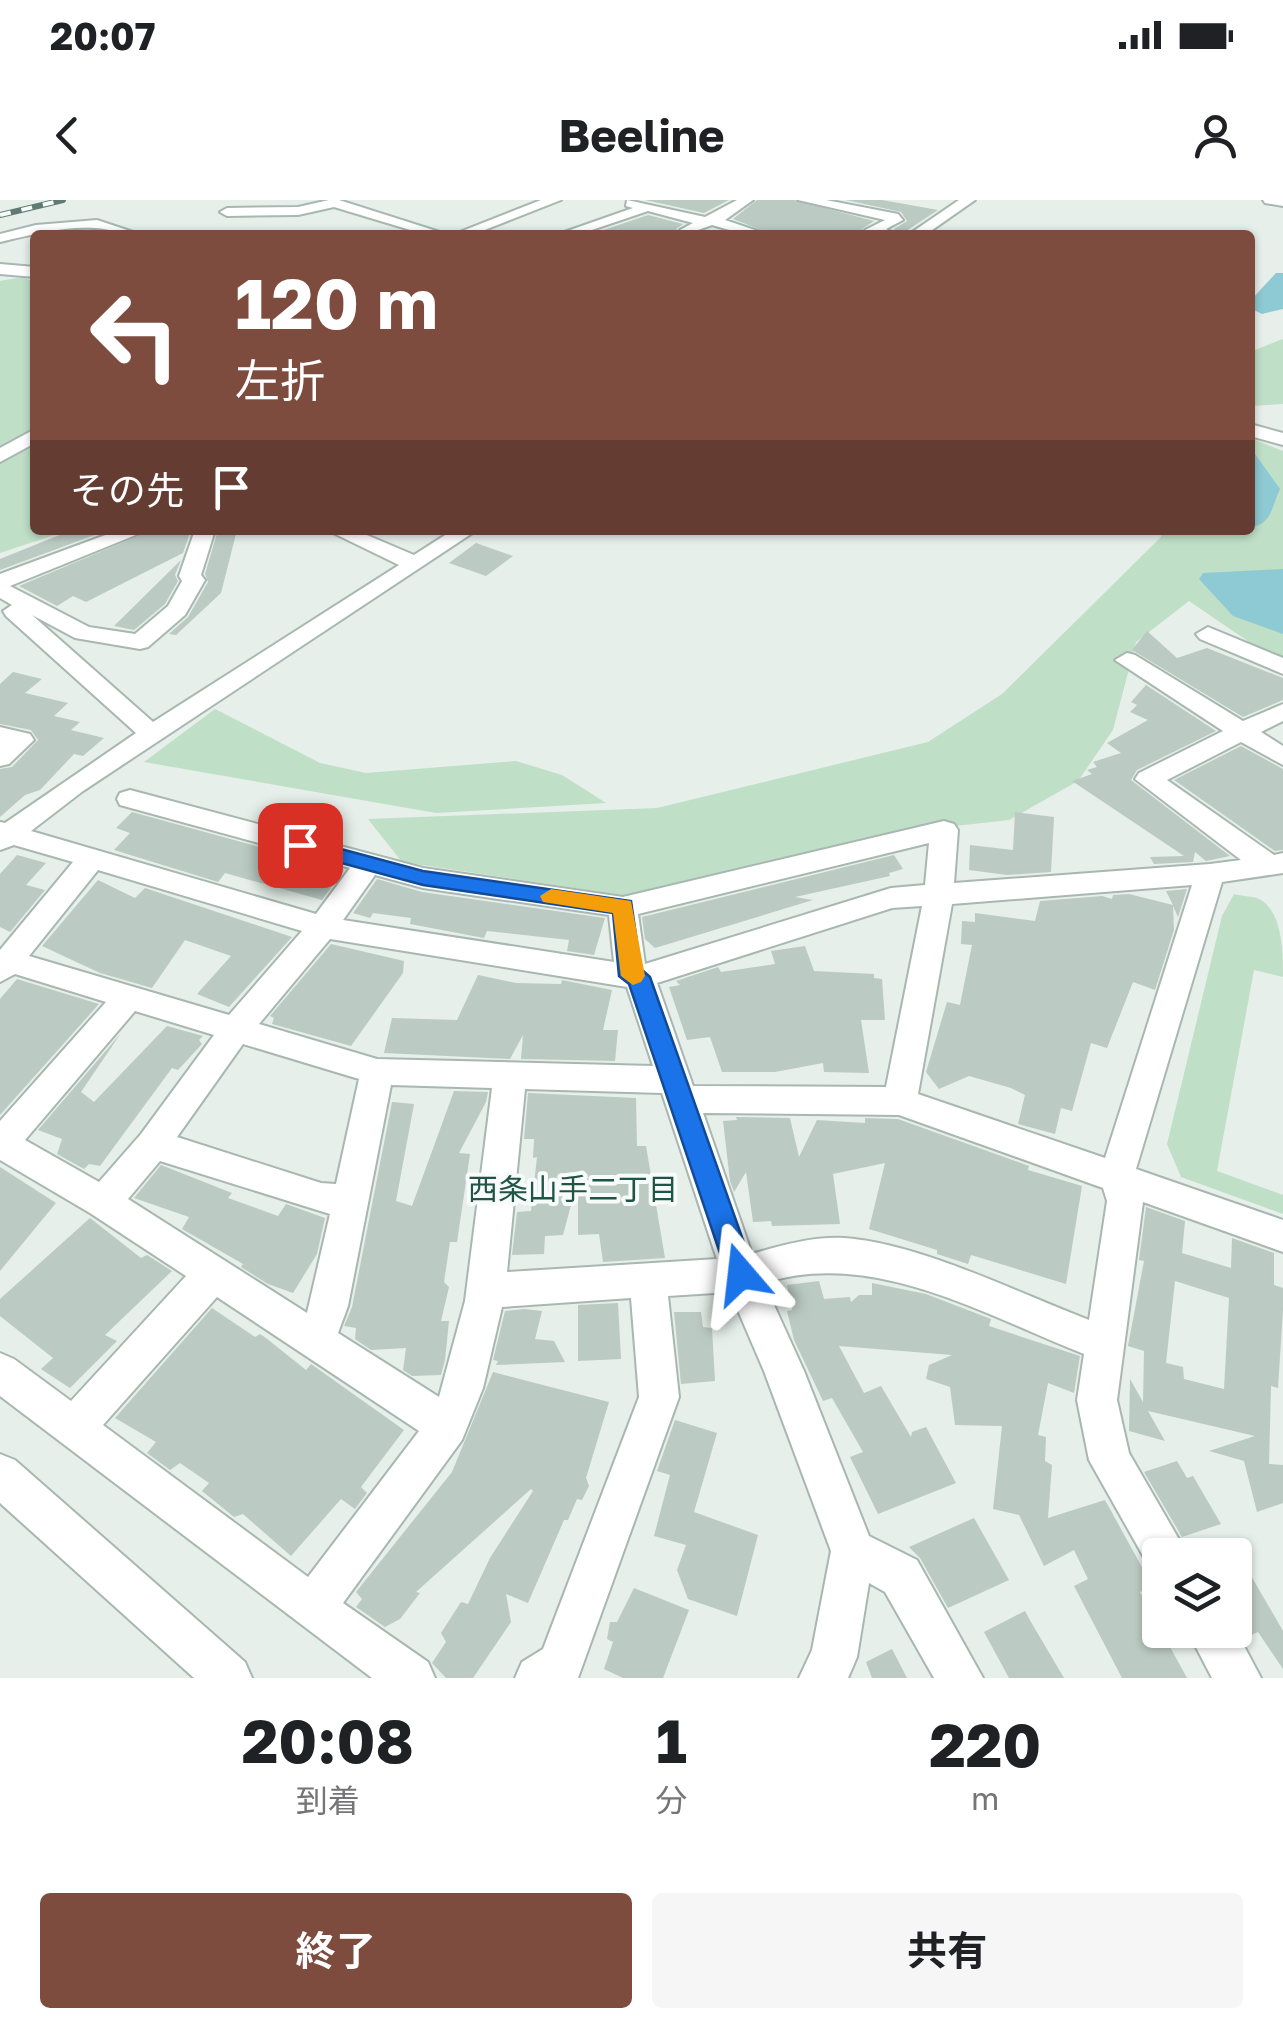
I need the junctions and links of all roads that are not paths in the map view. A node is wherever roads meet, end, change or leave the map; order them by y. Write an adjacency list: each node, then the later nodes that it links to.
1 (256, 200): 13 (street)
2 (554, 200): 14 (street)
3 (746, 200): 9 (street)
4 (806, 200): 18 (street)
5 (1270, 200): 7 (street)
6 (961, 201): 19 (street)
7 (1283, 202)
8 (635, 203): 9 (street); 15 (street)
9 (708, 221): 16 (street); 17 (street)
10 (30, 230): 20 (street)
11 (32, 230): 12 (street)
12 (118, 230)
13 (425, 230)
14 (473, 230)
15 (574, 230)
16 (689, 230)
17 (744, 230)
18 (872, 230)
19 (922, 230)
20 (0, 238)
21 (0, 268): 22 (street)
22 (30, 271)
23 (1255, 431): 25 (street)
24 (30, 438): 26 (street)
25 (1283, 439)
26 (0, 456)
27 (126, 535): 32 (street)
28 (203, 535): 32 (street)
29 (349, 535): 31 (street)
30 (460, 535): 31 (street)
31 (416, 564): 40 (street)
32 (0, 586)
33 (0, 600): 40 (street)
34 (1208, 634): 36 (street)
35 (1127, 660): 38 (street)
36 (1283, 666)
37 (1283, 711): 38 (street)
38 (1244, 732): 41 (street); 47 (street)
39 (0, 735): 42 (street)
40 (153, 735): 44 (street)
41 (1283, 756)
42 (0, 758)
43 (130, 799): 46 (street)
44 (2, 835): 45 (street)
45 (91, 860): 51 (street); 52 (street)
46 (368, 864): 50 (street); 51 (street)
47 (1275, 864): 48 (street)
48 (1210, 874): 49 (street); 62 (street)
49 (939, 893): 50 (street); 53 (street); 59 (street)
50 (623, 907): 53 (street)
51 (323, 927): 53 (street); 55 (street)
52 (4, 966): 54 (street)
53 (635, 976): 58 (street)
54 (129, 996): 55 (street); 60 (street)
55 (236, 1029): 56 (street); 61 (street)
56 (377, 1072): 57 (street); 63 (street)
57 (510, 1076): 58 (street); 69 (street)
58 (678, 1089): 59 (street); 66 (street)
59 (900, 1100): 62 (street)
60 (1, 1144): 64 (street)
61 (153, 1144): 63 (street); 64 (street)
62 (1117, 1175): 65 (street); 71 (street)
63 (351, 1200): 70 (street)
64 (103, 1202): 67 (street)
65 (1283, 1236)
66 (741, 1274): 68 (street); 71 (street); 77 (street)
67 (212, 1275): 70 (street); 74 (street)
68 (648, 1282): 69 (street); 82 (street)
69 (484, 1291): 73 (street)
70 (318, 1338): 73 (street)
71 (1103, 1343): 76 (street)
72 (0, 1372): 74 (street)
73 (448, 1426): 78 (street)
74 (73, 1428): 78 (street)
75 (0, 1475): 80 (street)
76 (1156, 1538)
77 (854, 1550): 83 (street); 84 (street)
78 (312, 1608): 81 (street)
79 (1220, 1648): 85 (street)
80 (229, 1678)
81 (412, 1678)
82 (538, 1678)
83 (822, 1678)
84 (960, 1678)
85 (1238, 1678)

